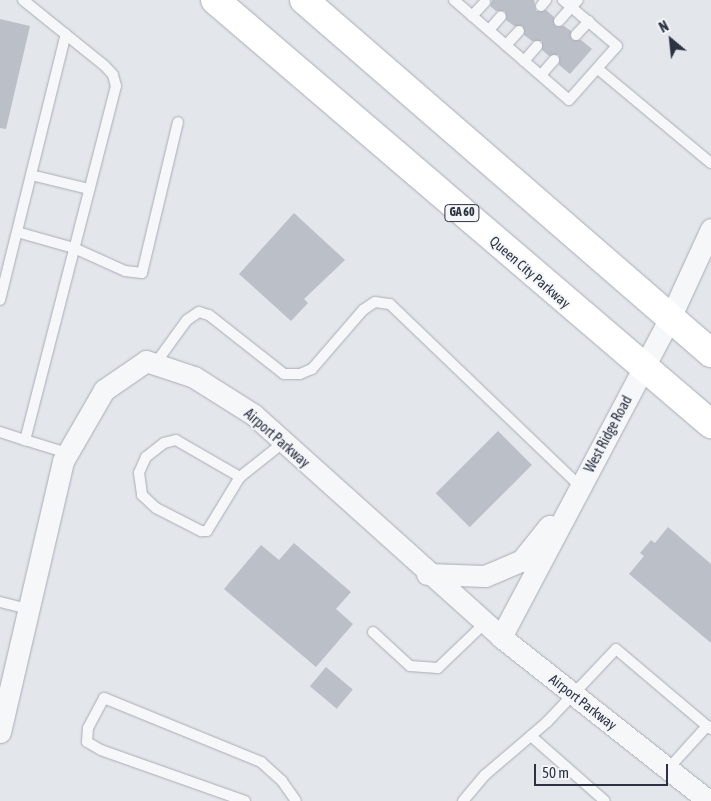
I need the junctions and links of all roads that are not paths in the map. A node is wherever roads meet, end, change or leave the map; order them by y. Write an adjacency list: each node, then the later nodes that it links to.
1 (23, 0): 14 (lane)
2 (214, 0): 33 (main road, Queen City Parkway / GA 60)
3 (304, 0): 30 (main road)
4 (455, 0): 8 (lane)
5 (563, 0): 7 (lane)
6 (485, 2): 8 (lane)
7 (575, 4): 10 (lane); 11 (lane)
8 (472, 16): 12 (lane)
9 (502, 16): 12 (lane)
10 (589, 21): 15 (lane); 20 (lane)
11 (559, 22)
12 (489, 30): 16 (lane)
13 (519, 31): 16 (lane)
14 (66, 34): 24 (lane); 25 (lane)
15 (576, 35)
16 (506, 45): 19 (lane)
17 (537, 46): 19 (lane)
18 (554, 60): 21 (lane)
19 (524, 61): 21 (lane)
20 (598, 69): 21 (lane); 23 (lane)
21 (541, 76)
22 (178, 122): 28 (lane)
23 (711, 163)
24 (31, 175): 25 (lane); 27 (lane)
25 (89, 189): 28 (lane)
26 (711, 229): 30 (street, West Ridge Road)
27 (17, 232): 28 (lane); 29 (lane)
28 (74, 248): 36 (lane)
29 (0, 300)
30 (670, 318): 31 (main road); 33 (street, West Ridge Road)
31 (711, 353)
32 (155, 364): 37 (street, Airport Parkway); 38 (street); 40 (lane)
33 (642, 368): 34 (main road, Queen City Parkway / GA 60); 40 (street, West Ridge Road)
34 (711, 424)
35 (0, 432): 36 (lane)
36 (25, 440): 38 (lane)
37 (284, 442): 39 (lane); 41 (street, Airport Parkway)
38 (67, 453): 43 (street)
39 (240, 476): 39 (lane)
40 (580, 486): 41 (street); 46 (street, West Ridge Road)
41 (428, 574): 44 (street, Airport Parkway)
42 (0, 602): 43 (lane)
43 (29, 609): 49 (street)
44 (485, 623): 45 (lane); 46 (street, Airport Parkway)
45 (373, 632)
46 (501, 637): 47 (street, Airport Parkway)
47 (573, 694): 48 (lane); 50 (lane); 51 (street, Airport Parkway)
48 (709, 727): 51 (lane)
49 (0, 732)
50 (531, 736): 54 (lane); 55 (lane)
51 (668, 769): 56 (street, Airport Parkway)
52 (245, 801): 53 (lane)
53 (296, 801)
54 (463, 801)
55 (606, 801)
56 (709, 801)

